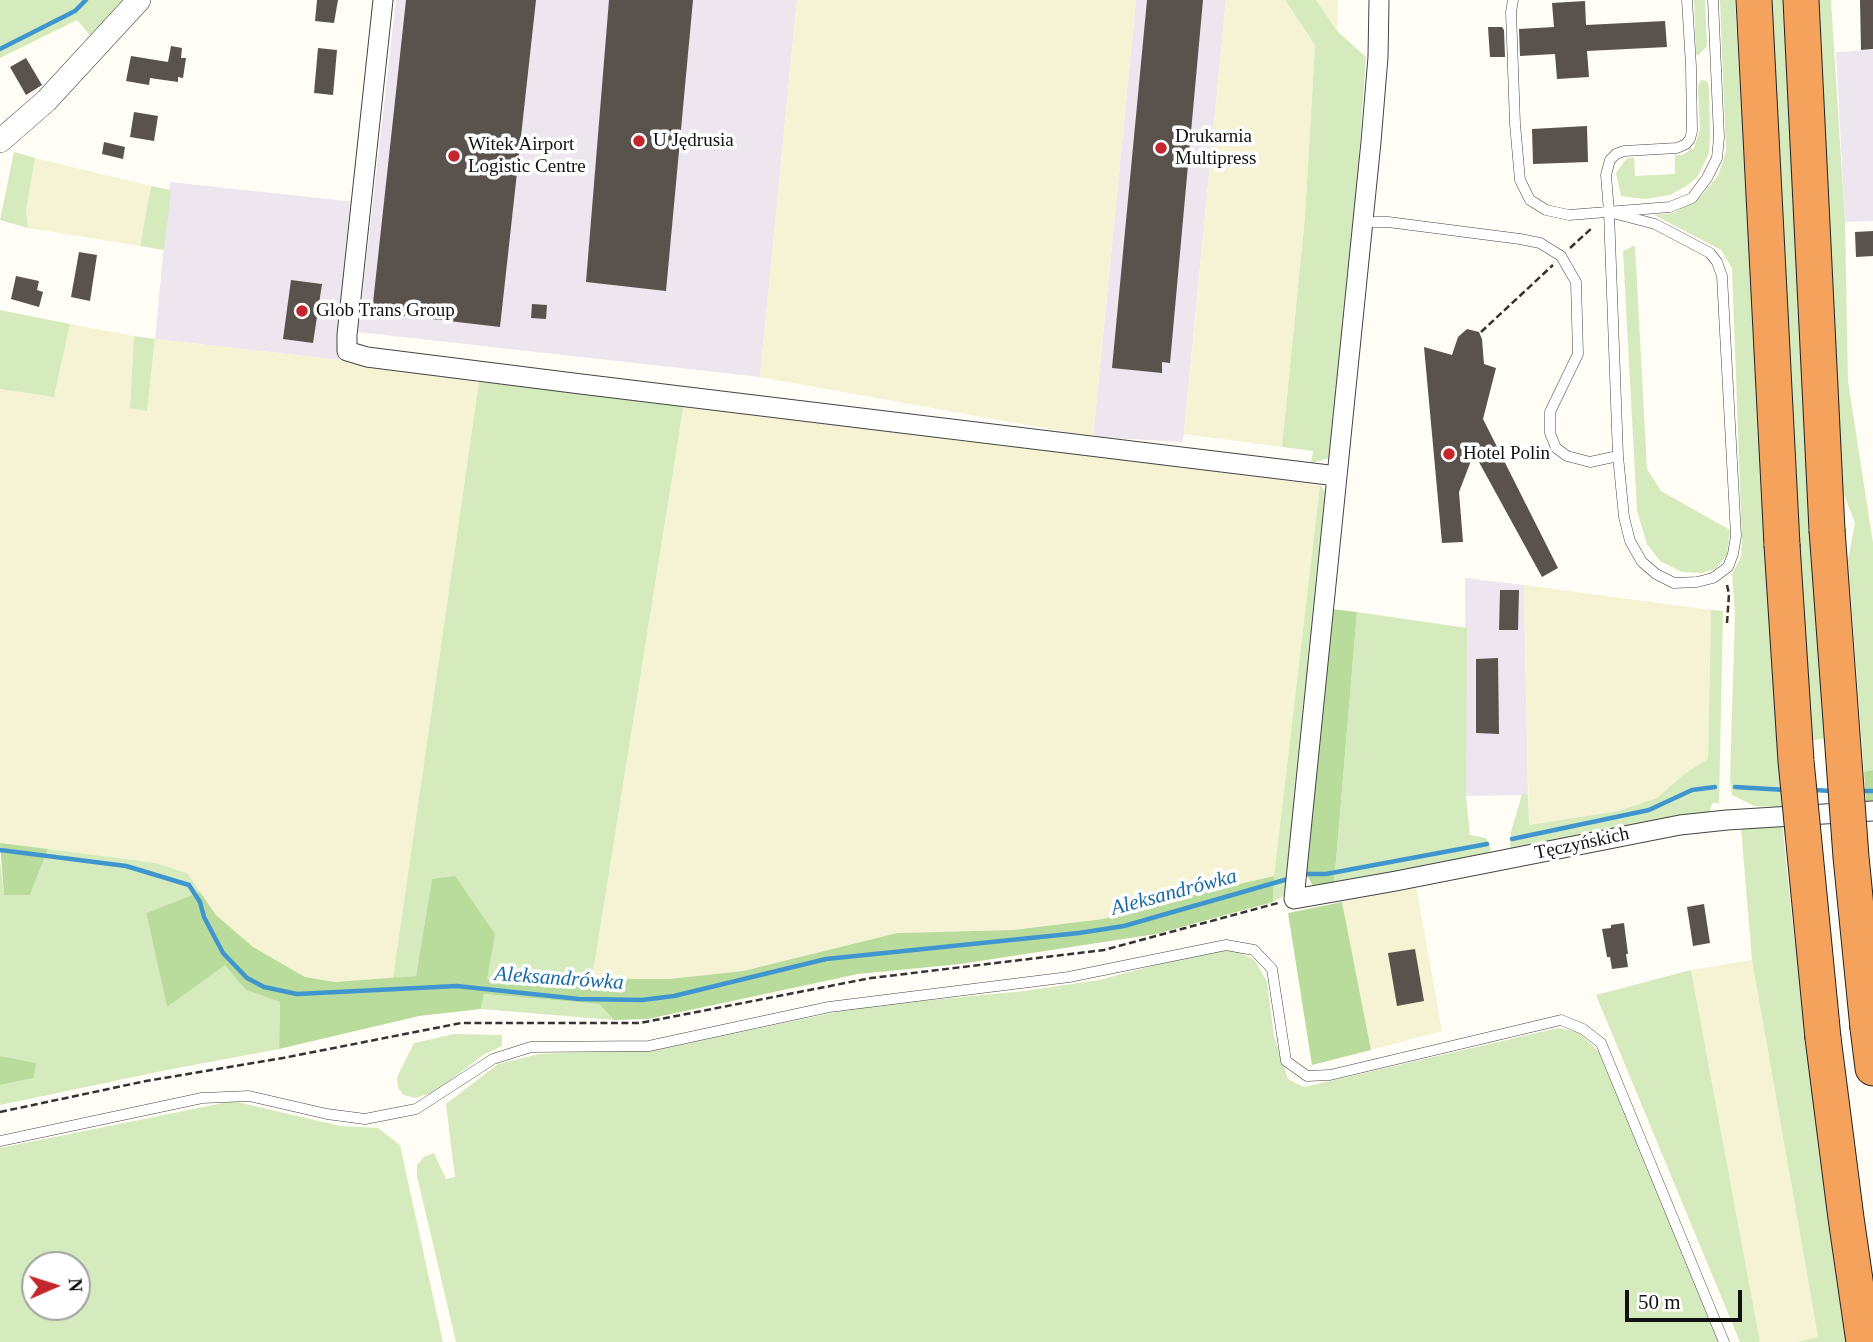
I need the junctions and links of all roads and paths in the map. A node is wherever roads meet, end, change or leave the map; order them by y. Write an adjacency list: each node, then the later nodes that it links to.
1 (139, 0): 9 (street)
2 (383, 0): 15 (street)
3 (1379, 0): 11 (street)
4 (1513, 0): 10 (lane)
5 (1687, 0): 10 (lane)
6 (1713, 0): 10 (lane)
7 (1755, 0): 24 (highway, bridge)
8 (1801, 0): 20 (highway, bridge)
9 (0, 141)
10 (1609, 212): 12 (path); 14 (lane); 16 (lane)
11 (1363, 222): 12 (lane); 15 (street)
12 (1562, 256): 13 (path); 14 (lane)
13 (1481, 332)
14 (1618, 456): 16 (lane)
15 (1337, 476): 19 (street)
16 (1721, 572): 17 (path)
17 (1727, 623)
18 (1873, 811): 19 (street, Tęczyńskich)
19 (1294, 899): 21 (path)
20 (1873, 1068)
21 (0, 1112)
22 (0, 1141): 23 (lane)
23 (1724, 1342)
24 (1864, 1342)

